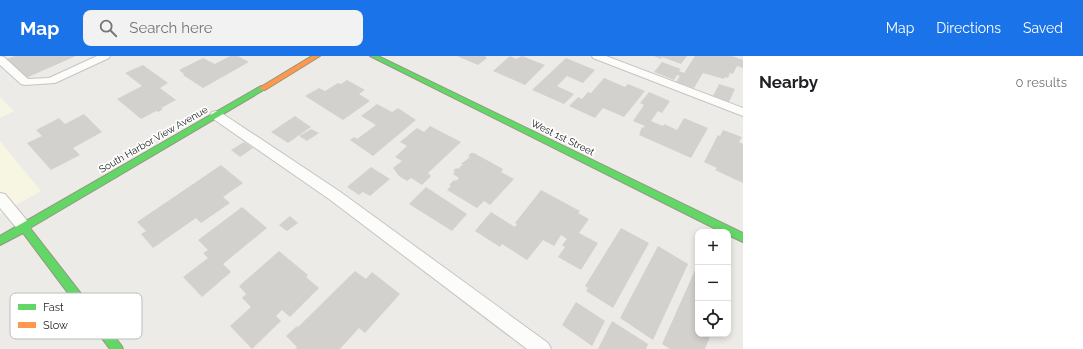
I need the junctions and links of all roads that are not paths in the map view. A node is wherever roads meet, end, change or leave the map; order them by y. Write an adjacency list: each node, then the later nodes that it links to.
1 (105, 56): 5 (lane)
2 (316, 56): 7 (street, South Harbor View Avenue)
3 (372, 56): 10 (street, West 1st Street)
4 (598, 56): 6 (lane)
5 (0, 59)
6 (743, 112)
7 (216, 115): 9 (street, South Harbor View Avenue); 15 (lane)
8 (0, 198): 9 (lane)
9 (24, 227): 11 (street, South Harbor View Avenue); 12 (street)
10 (743, 238)
11 (0, 241)
12 (74, 293)
13 (109, 339): 14 (street)
14 (117, 349)
15 (542, 349)

